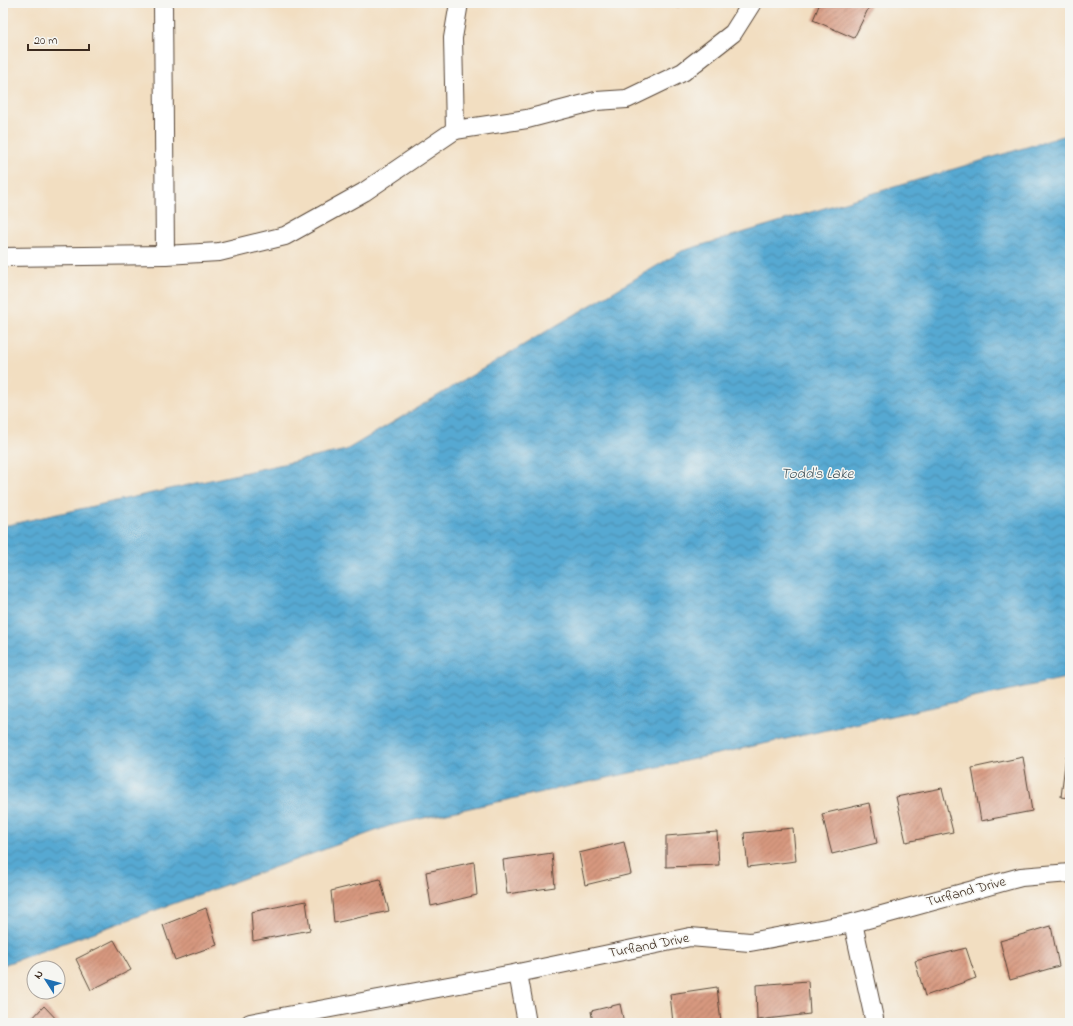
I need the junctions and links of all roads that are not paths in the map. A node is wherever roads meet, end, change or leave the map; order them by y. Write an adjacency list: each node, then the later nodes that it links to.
1 (163, 3): 5 (street)
2 (459, 3): 4 (street)
3 (752, 3): 4 (street)
4 (455, 130): 5 (street)
5 (165, 255): 6 (street)
6 (3, 258)
7 (1070, 873): 8 (street, Turfland Drive)
8 (852, 923): 9 (street, Turfland Drive); 12 (street)
9 (518, 973): 10 (street, Turfland Drive); 11 (street)
10 (250, 1023)
11 (527, 1023)
12 (875, 1023)

